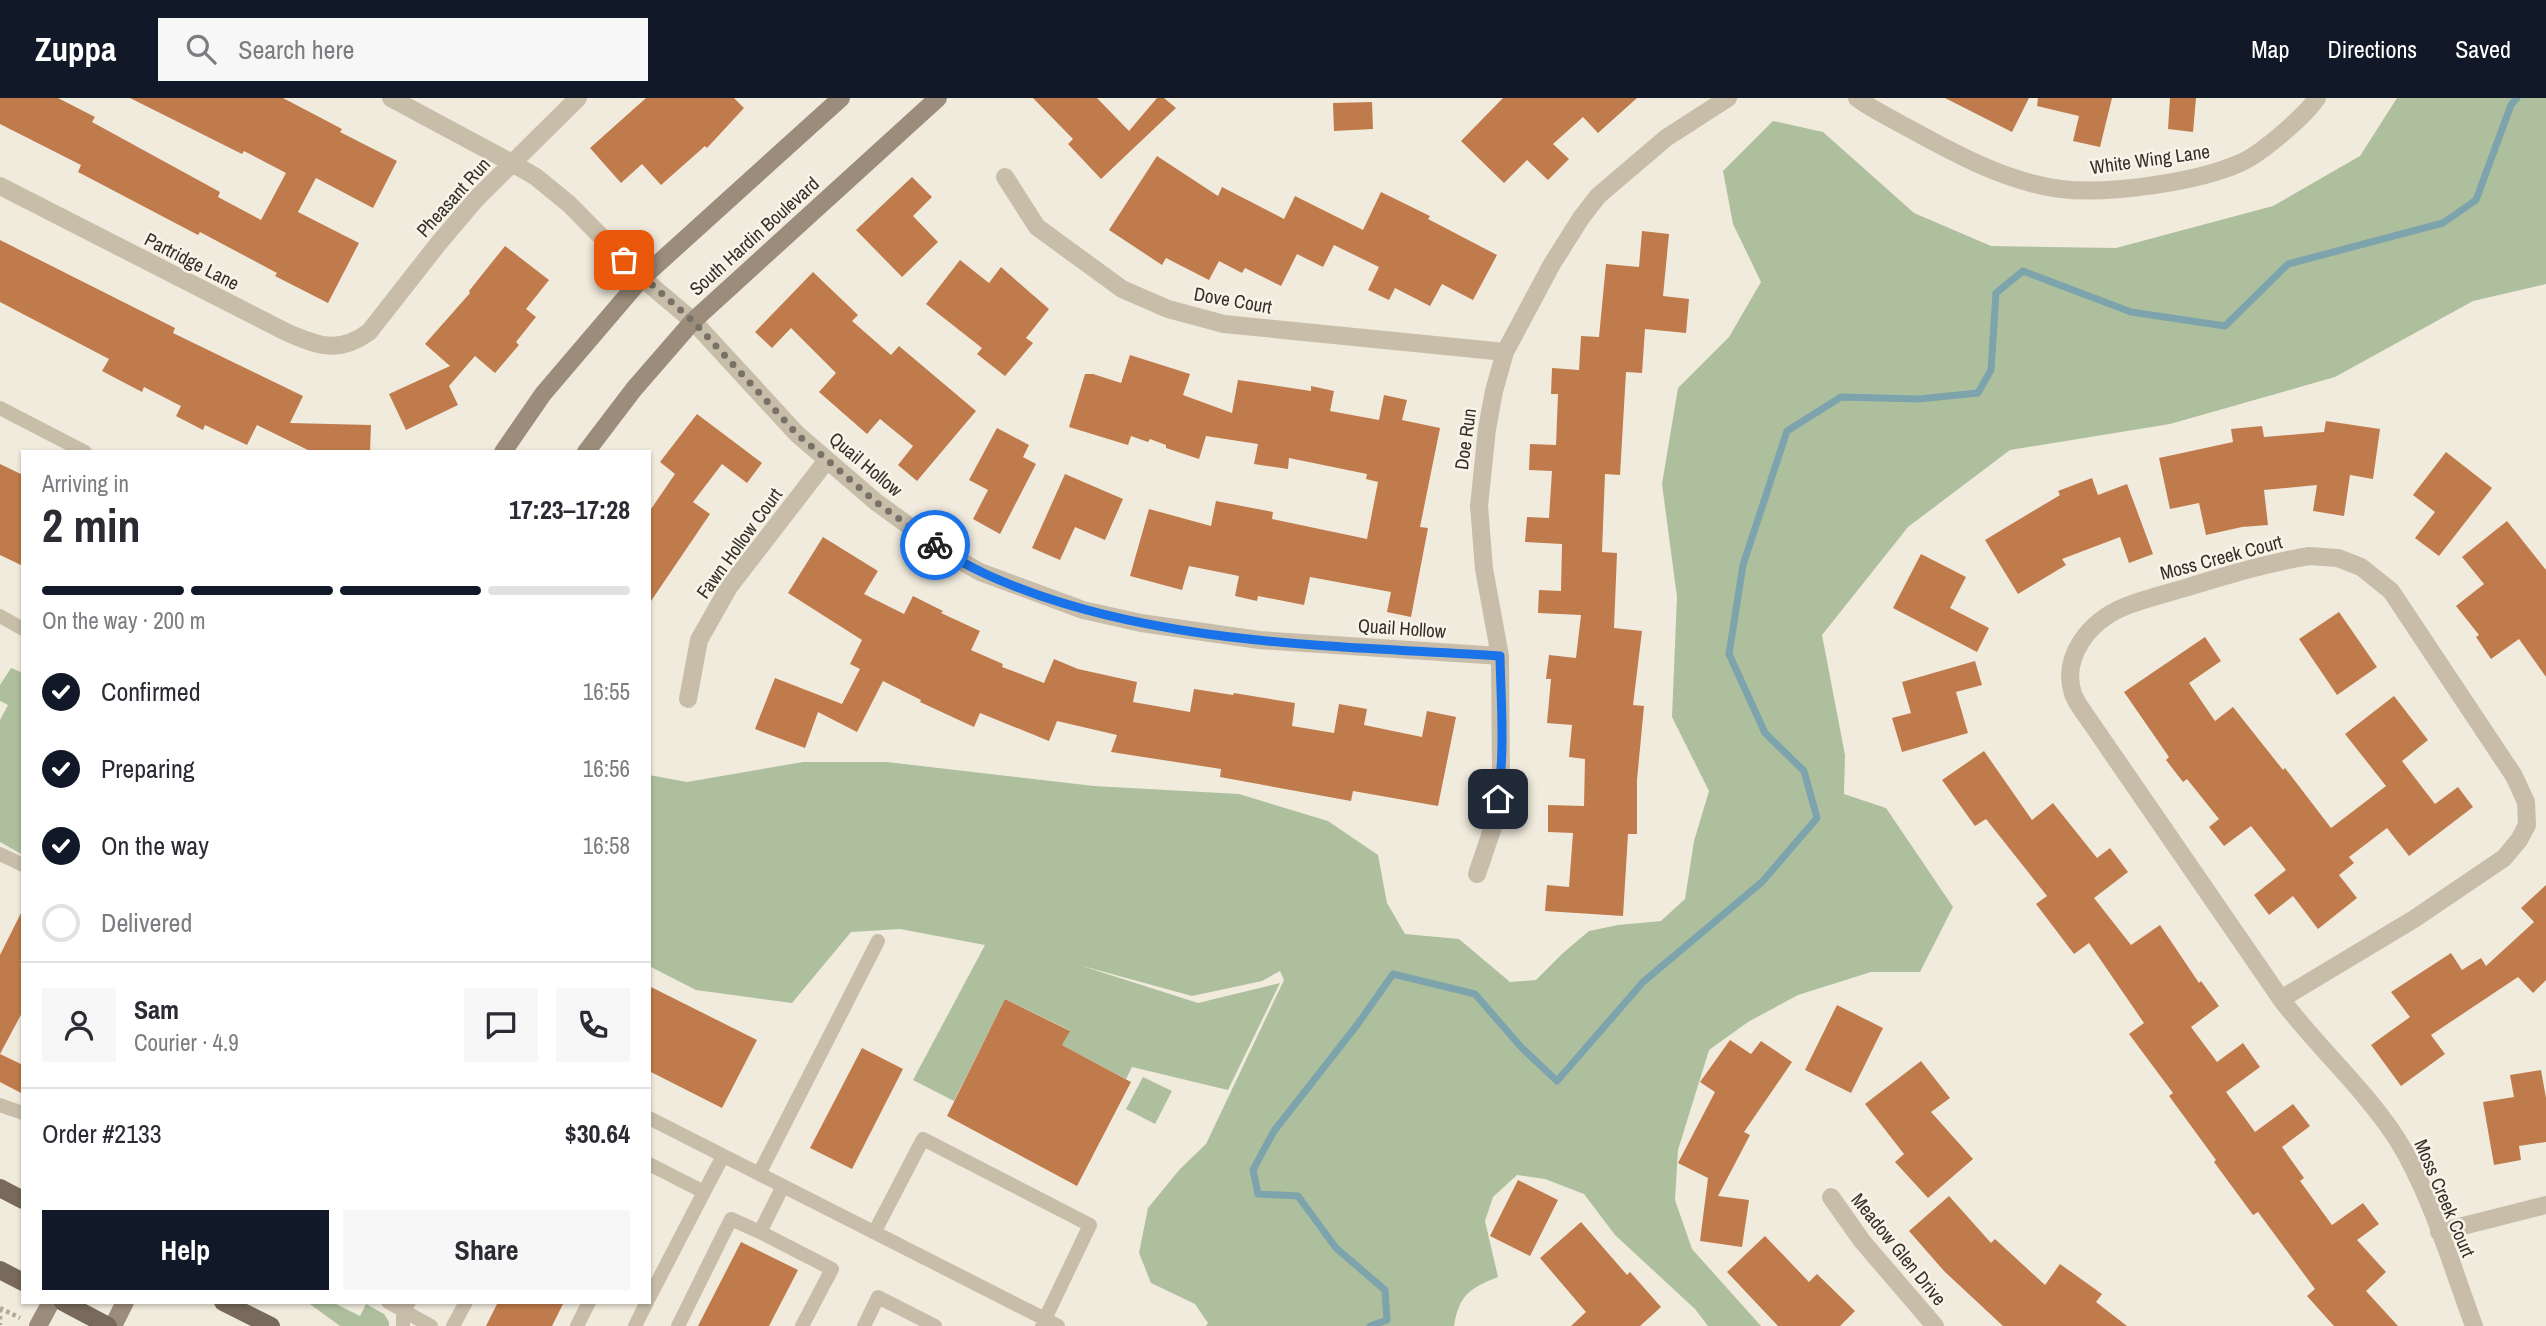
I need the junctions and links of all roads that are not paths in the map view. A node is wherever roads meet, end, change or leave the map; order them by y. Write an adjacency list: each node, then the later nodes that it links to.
1 (391, 98): 8 (street, Quail Hollow)
2 (578, 98): 8 (street, Pheasant Run)
3 (841, 98): 11 (main road)
4 (939, 98): 12 (main road, South Hardin Boulevard)
5 (1728, 98): 14 (street, Doe Run)
6 (1857, 98): 7 (street, White Wing Lane)
7 (2317, 98)
8 (512, 163): 11 (street, Quail Hollow); 13 (street, Pheasant Run)
9 (1005, 177): 14 (street, Dove Court)
10 (0, 186): 13 (street, Partridge Lane)
11 (642, 278): 12 (street, Quail Hollow); 17 (main road)
12 (693, 321): 18 (main road, South Hardin Boulevard); 19 (street, Quail Hollow)
13 (369, 332)
14 (1505, 352): 22 (street, Doe Run)
15 (0, 408): 16 (lane)
16 (81, 450)
17 (504, 450)
18 (588, 450)
19 (827, 460): 22 (street, Quail Hollow); 23 (street, Fawn Hollow Court)
20 (0, 617): 21 (lane)
21 (21, 628)
22 (1500, 656): 26 (street, Doe Run)
23 (688, 699)
24 (0, 854): 25 (lane)
25 (21, 864)
26 (1477, 874)
27 (878, 941): 34 (lane)
28 (2281, 999): 28 (street, Moss Creek Court); 43 (street, Moss Creek Court)
29 (0, 1105): 30 (lane)
30 (21, 1112)
31 (651, 1119): 32 (lane)
32 (723, 1156): 34 (lane); 37 (lane)
33 (651, 1165): 37 (lane)
34 (759, 1174): 35 (lane)
35 (783, 1186): 41 (lane); 42 (lane)
36 (0, 1188): 39 (main road)
37 (704, 1192): 46 (lane)
38 (1831, 1197): 67 (street, Meadow Glen Drive)
39 (21, 1199)
40 (2546, 1205): 43 (street)
41 (875, 1231): 55 (lane); 55 (lane)
42 (760, 1232): 63 (lane); 64 (lane)
43 (2439, 1232): 68 (street, Moss Creek Court)
44 (0, 1270): 45 (main road)
45 (21, 1281)
46 (651, 1294)
47 (50, 1304): 56 (main road)
48 (66, 1304): 57 (main road)
49 (124, 1304): 57 (main road)
50 (227, 1304): 58 (main road)
51 (465, 1304): 60 (lane)
52 (588, 1304): 61 (lane)
53 (646, 1304): 62 (lane)
54 (405, 1313): 59 (lane)
55 (1049, 1324)
56 (38, 1326)
57 (110, 1326)
58 (271, 1326)
59 (431, 1326)
60 (453, 1326)
61 (577, 1326)
62 (635, 1326)
63 (678, 1326)
64 (802, 1326)
65 (864, 1326): 66 (lane)
66 (935, 1326)
67 (1935, 1326)
68 (2474, 1326)

